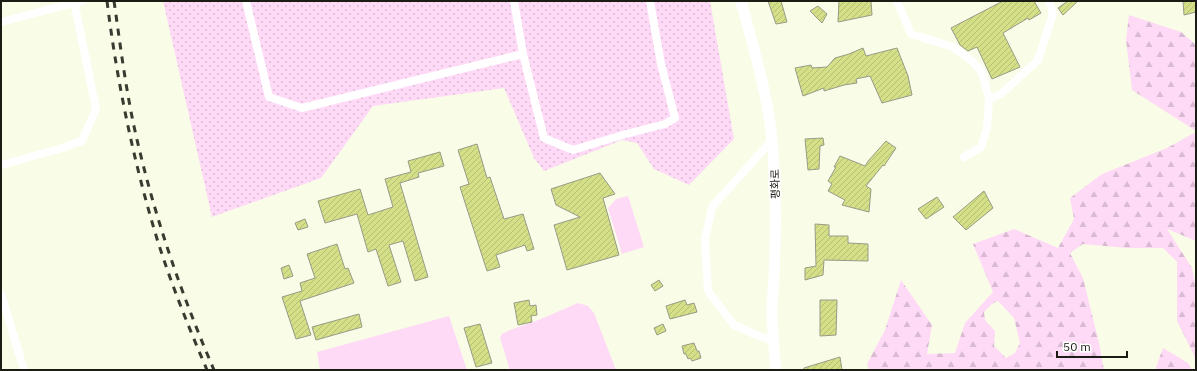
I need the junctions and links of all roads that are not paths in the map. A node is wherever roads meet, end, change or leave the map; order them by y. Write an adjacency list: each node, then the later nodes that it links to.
1 (246, 1): 9 (street)
2 (514, 1): 9 (street)
3 (650, 1): 9 (street)
4 (741, 1): 11 (main road, 평화로)
5 (897, 1): 10 (street)
6 (1049, 1): 10 (street)
7 (77, 2): 8 (street); 13 (street)
8 (1, 22)
9 (523, 54)
10 (989, 99): 12 (street)
11 (772, 140): 15 (main road, 평화로); 15 (street)
12 (964, 157)
13 (1, 166)
14 (1, 294): 16 (street)
15 (774, 341): 17 (main road, 평화로)
16 (24, 370)
17 (776, 370)

